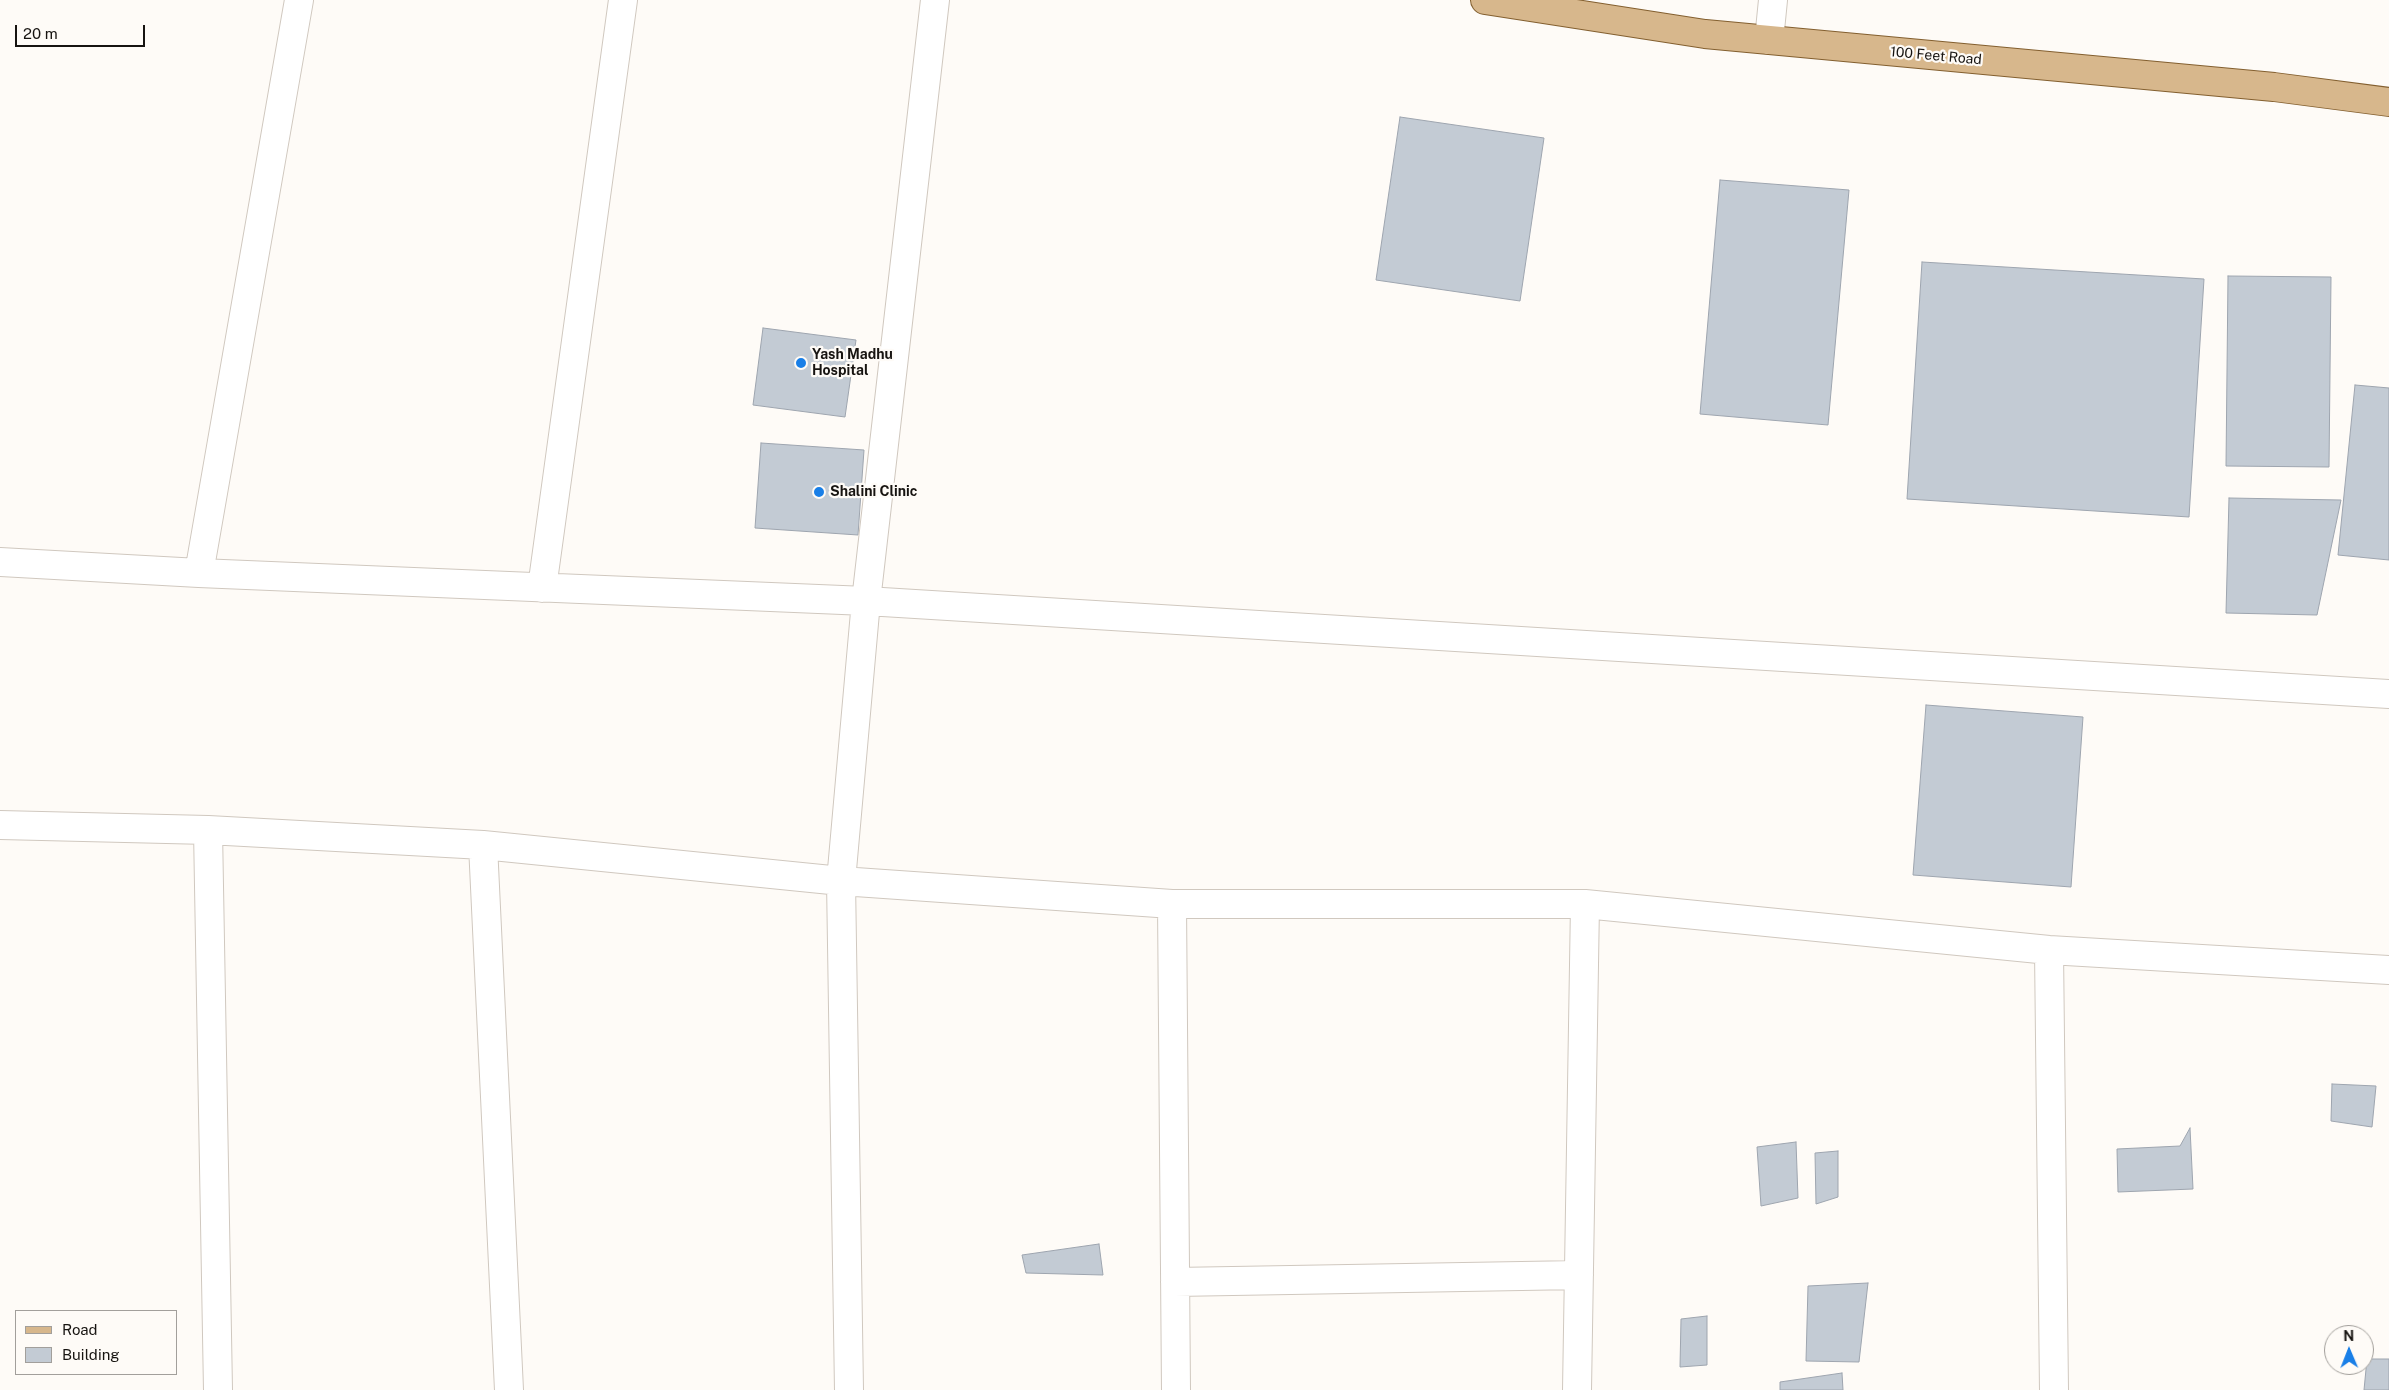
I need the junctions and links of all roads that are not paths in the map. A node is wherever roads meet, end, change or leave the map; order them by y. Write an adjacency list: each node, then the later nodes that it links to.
1 (300, 0): 9 (street)
2 (623, 0): 10 (street)
3 (935, 0): 11 (street)
4 (1485, 0): 6 (main road, 100 Feet Road)
5 (1773, 0): 6 (street)
6 (1769, 40): 7 (main road, 100 Feet Road)
7 (2389, 102)
8 (0, 562): 9 (street)
9 (200, 573): 10 (street)
10 (542, 588): 11 (street)
11 (866, 601): 12 (street); 16 (street)
12 (2389, 694)
13 (0, 825): 14 (street)
14 (208, 830): 15 (street); 23 (street)
15 (483, 846): 16 (street); 24 (street)
16 (841, 881): 17 (street); 25 (street)
17 (1172, 904): 18 (street); 22 (street)
18 (1585, 904): 19 (street); 21 (street)
19 (2049, 950): 20 (street); 28 (street)
20 (2389, 970)
21 (1579, 1275): 22 (street); 27 (street)
22 (1176, 1282): 26 (street)
23 (218, 1390)
24 (509, 1390)
25 (849, 1390)
26 (1176, 1390)
27 (1577, 1390)
28 (2054, 1390)

